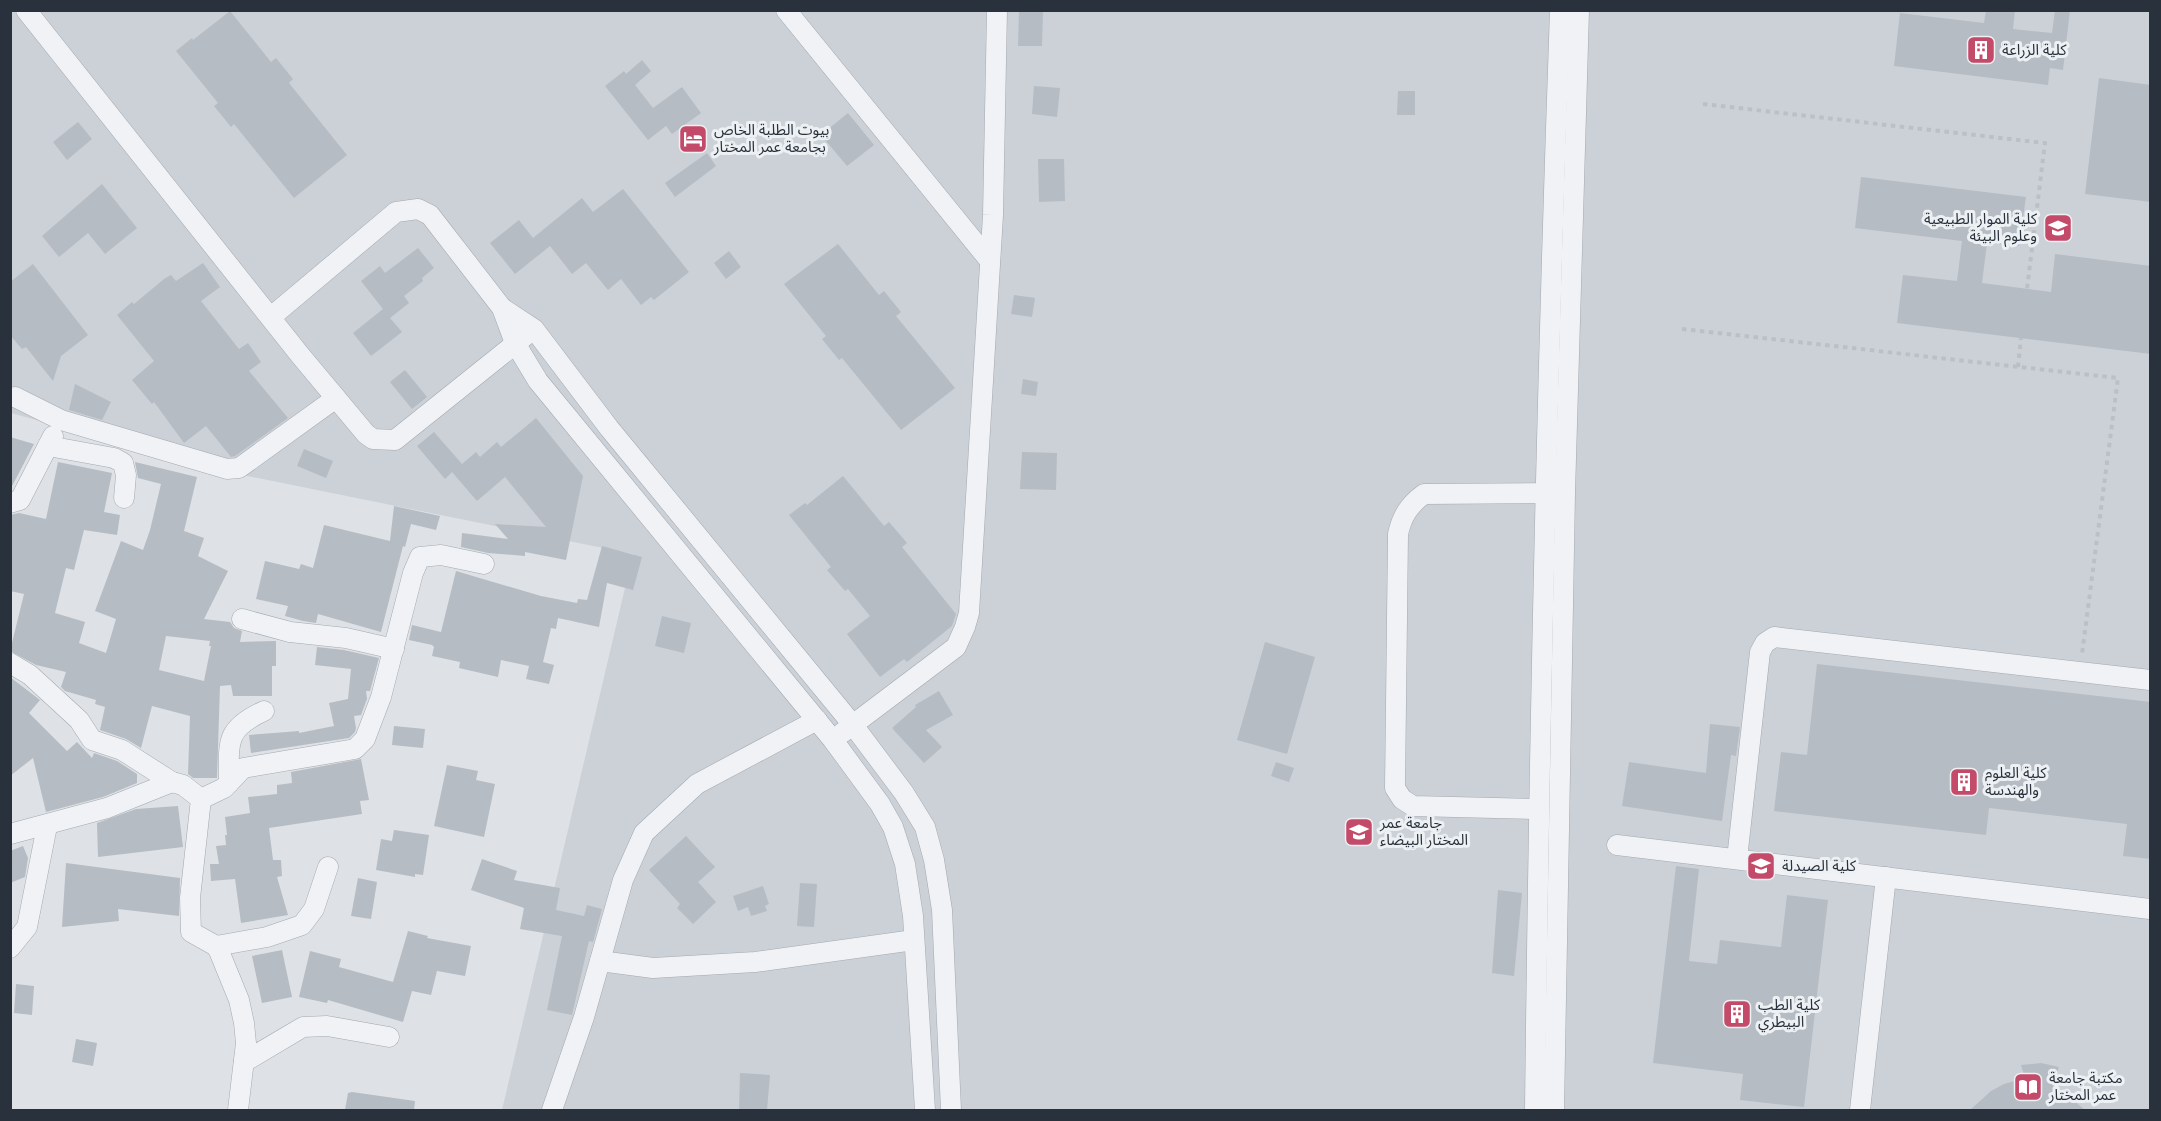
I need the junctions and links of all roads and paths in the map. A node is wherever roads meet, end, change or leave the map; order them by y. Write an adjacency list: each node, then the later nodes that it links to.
1 (26, 10): 10 (street)
2 (786, 10): 7 (street)
3 (997, 10): 7 (street)
4 (1560, 10): 20 (street)
5 (1579, 10): 20 (street)
6 (1703, 104): 8 (path)
7 (990, 261): 31 (street)
8 (2027, 289)
9 (502, 308): 10 (street); 12 (street); 14 (street)
10 (270, 317): 17 (street)
11 (1682, 328): 15 (path)
12 (534, 329): 14 (street); 31 (street)
13 (2021, 338): 15 (path)
14 (515, 343): 17 (street); 30 (street)
15 (2018, 367): 27 (path)
16 (15, 397): 18 (street)
17 (336, 398): 18 (street)
18 (61, 420): 19 (street)
19 (48, 446): 21 (street); 22 (street)
20 (1556, 493): 36 (street); 36 (street); 55 (street)
21 (124, 498)
22 (10, 503)
23 (484, 564): 25 (street)
24 (242, 619): 25 (street)
25 (394, 649): 34 (street)
26 (10, 663): 33 (street)
27 (2080, 672): 28 (street); 40 (street)
28 (2151, 680)
29 (264, 711): 34 (street)
30 (817, 720): 32 (street); 47 (street)
31 (853, 725): 32 (street); 53 (street)
32 (833, 740): 44 (street)
33 (172, 782): 35 (street); 37 (street)
34 (229, 783): 35 (street)
35 (201, 799): 45 (street)
36 (1539, 809): 54 (street)
37 (47, 826): 38 (street); 46 (street)
38 (10, 834)
39 (1617, 845): 40 (street)
40 (1737, 859): 42 (street)
41 (328, 867): 45 (street)
42 (1886, 877): 43 (street); 56 (street)
43 (2151, 909)
44 (914, 940): 47 (street); 52 (street)
45 (216, 946): 49 (street)
46 (10, 948)
47 (600, 961): 51 (street)
48 (389, 1037): 49 (street)
49 (244, 1062): 50 (street)
50 (238, 1110)
51 (552, 1110)
52 (925, 1110)
53 (951, 1110)
54 (1535, 1110)
55 (1554, 1110)
56 (1860, 1110)

